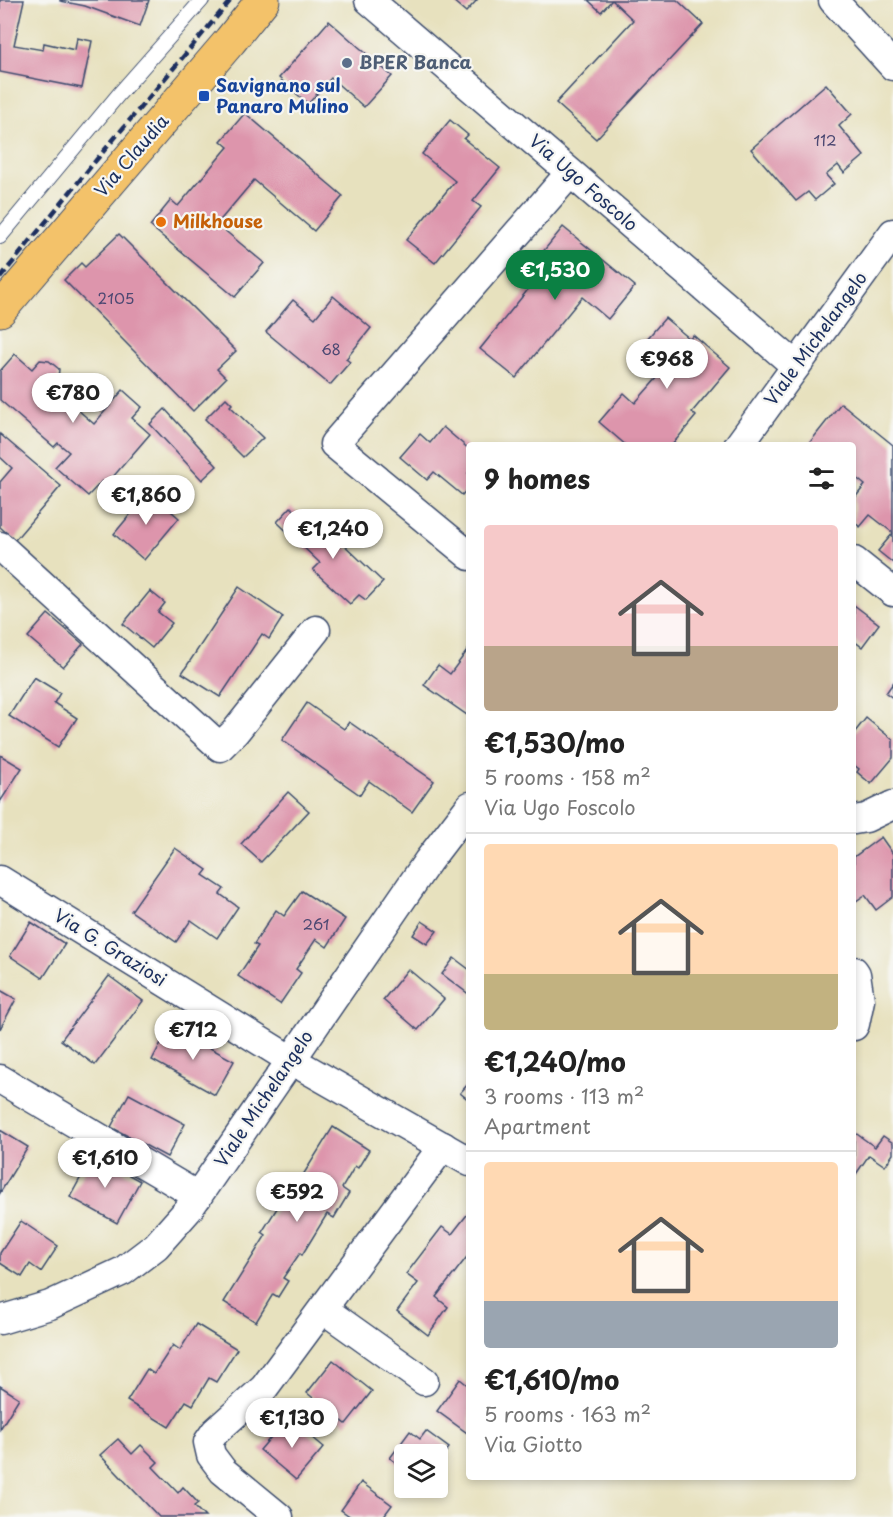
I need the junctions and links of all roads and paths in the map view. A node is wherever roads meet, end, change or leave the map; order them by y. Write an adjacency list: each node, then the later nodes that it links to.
1 (202, 0): 8 (lane)
2 (263, 0): 9 (main road, Via Claudia)
3 (369, 0): 6 (street, Via Ugo Foscolo)
4 (833, 0): 5 (street)
5 (893, 66)
6 (570, 172): 10 (street, Via Ugo Foscolo); 13 (street)
7 (893, 233): 10 (street, Viale Michelangelo)
8 (0, 237)
9 (0, 310)
10 (796, 366): 11 (street, Viale Michelangelo)
11 (741, 442)
12 (0, 546): 16 (street)
13 (466, 553)
14 (856, 563): 15 (street)
15 (893, 592)
16 (316, 630)
17 (893, 805): 19 (street)
18 (466, 811): 23 (street, Viale Michelangelo)
19 (856, 820)
20 (0, 880): 23 (street, Via G. Graziosi)
21 (856, 974): 22 (street)
22 (856, 1019)
23 (291, 1060): 25 (street, Via G. Graziosi); 27 (street, Viale Michelangelo)
24 (0, 1078): 27 (street)
25 (442, 1146): 26 (street, Via G. Graziosi); 28 (street)
26 (466, 1160)
27 (198, 1196): 29 (street, Viale Michelangelo)
28 (323, 1309): 30 (street); 31 (street)
29 (0, 1320)
30 (424, 1381)
31 (279, 1517)

